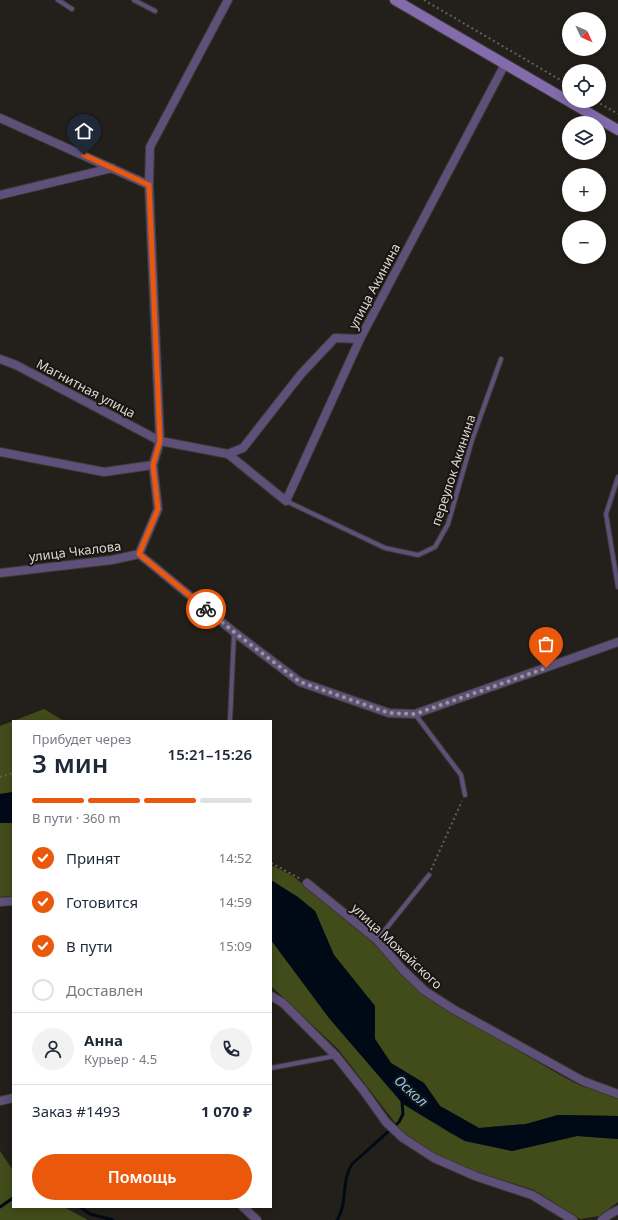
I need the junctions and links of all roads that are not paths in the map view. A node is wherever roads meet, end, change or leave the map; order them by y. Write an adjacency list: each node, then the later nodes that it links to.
1 (58, 0): 5 (lane)
2 (134, 0): 6 (lane)
3 (228, 0): 11 (street)
4 (395, 0): 7 (main road)
5 (72, 9)
6 (155, 10)
7 (505, 64): 9 (main road); 13 (street, улица Акинина)
8 (0, 118): 10 (street)
9 (618, 130)
10 (112, 168): 11 (street); 12 (street)
11 (149, 185): 16 (street)
12 (0, 195)
13 (360, 339): 18 (street, улица Акинина); 21 (street)
14 (0, 359): 16 (street, Магнитная улица)
15 (501, 359): 21 (lane, переулок Акинина)
16 (160, 441): 18 (street); 19 (street)
17 (0, 452): 19 (street)
18 (228, 454): 21 (street)
19 (153, 465): 22 (street)
20 (618, 476): 24 (lane)
21 (286, 501)
22 (139, 554): 23 (street, улица Чкалова); 25 (street, улица Чкалова)
23 (0, 572)
24 (618, 587)
25 (234, 632): 27 (street, улица Чкалова); 28 (lane)
26 (618, 642): 27 (street, улица Чкалова)
27 (415, 714): 29 (lane)
28 (230, 720)
29 (465, 794)
30 (429, 875): 34 (lane)
31 (307, 883): 34 (street, улица Можайского)
32 (12, 901): 33 (street)
33 (0, 902)
34 (377, 940): 38 (street, улица Можайского)
35 (272, 997): 36 (street)
36 (336, 1056): 37 (lane); 44 (street)
37 (272, 1068)
38 (618, 1094)
39 (12, 1098): 40 (street)
40 (0, 1101)
41 (244, 1208): 43 (street)
42 (618, 1210): 45 (street)
43 (257, 1220)
44 (573, 1220)
45 (602, 1220)

